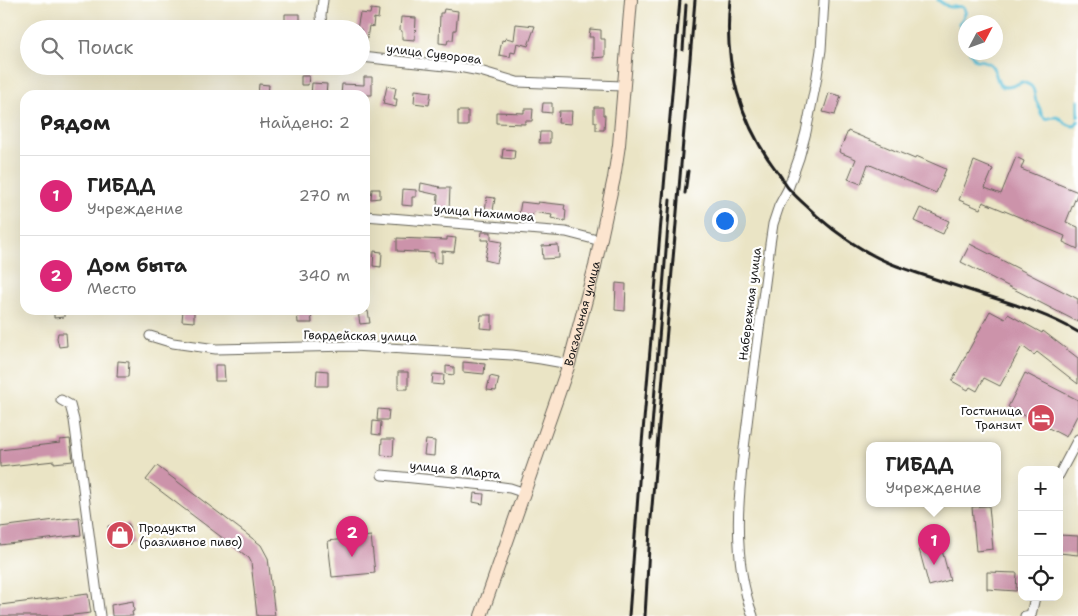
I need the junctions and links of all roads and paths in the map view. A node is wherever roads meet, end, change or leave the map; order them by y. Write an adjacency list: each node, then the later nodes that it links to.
1 (323, 0): 4 (street)
2 (631, 0): 6 (main road, Вокзальная улица)
3 (824, 0): 19 (street, Набережная улица)
4 (321, 20)
5 (370, 58): 6 (street, улица Суворова)
6 (623, 86): 8 (main road, Вокзальная улица)
7 (370, 216): 8 (street, улица Нахимова)
8 (601, 241): 10 (main road, Вокзальная улица)
9 (150, 336): 10 (street, Гвардейская улица)
10 (570, 364): 15 (main road, Вокзальная улица)
11 (61, 400): 17 (street)
12 (1078, 439): 13 (street)
13 (1063, 467)
14 (382, 475): 15 (street, улица 8 Марта)
15 (524, 493): 18 (main road, Вокзальная улица)
16 (1034, 601): 20 (street)
17 (100, 616)
18 (481, 616)
19 (753, 616)
20 (1025, 616)

